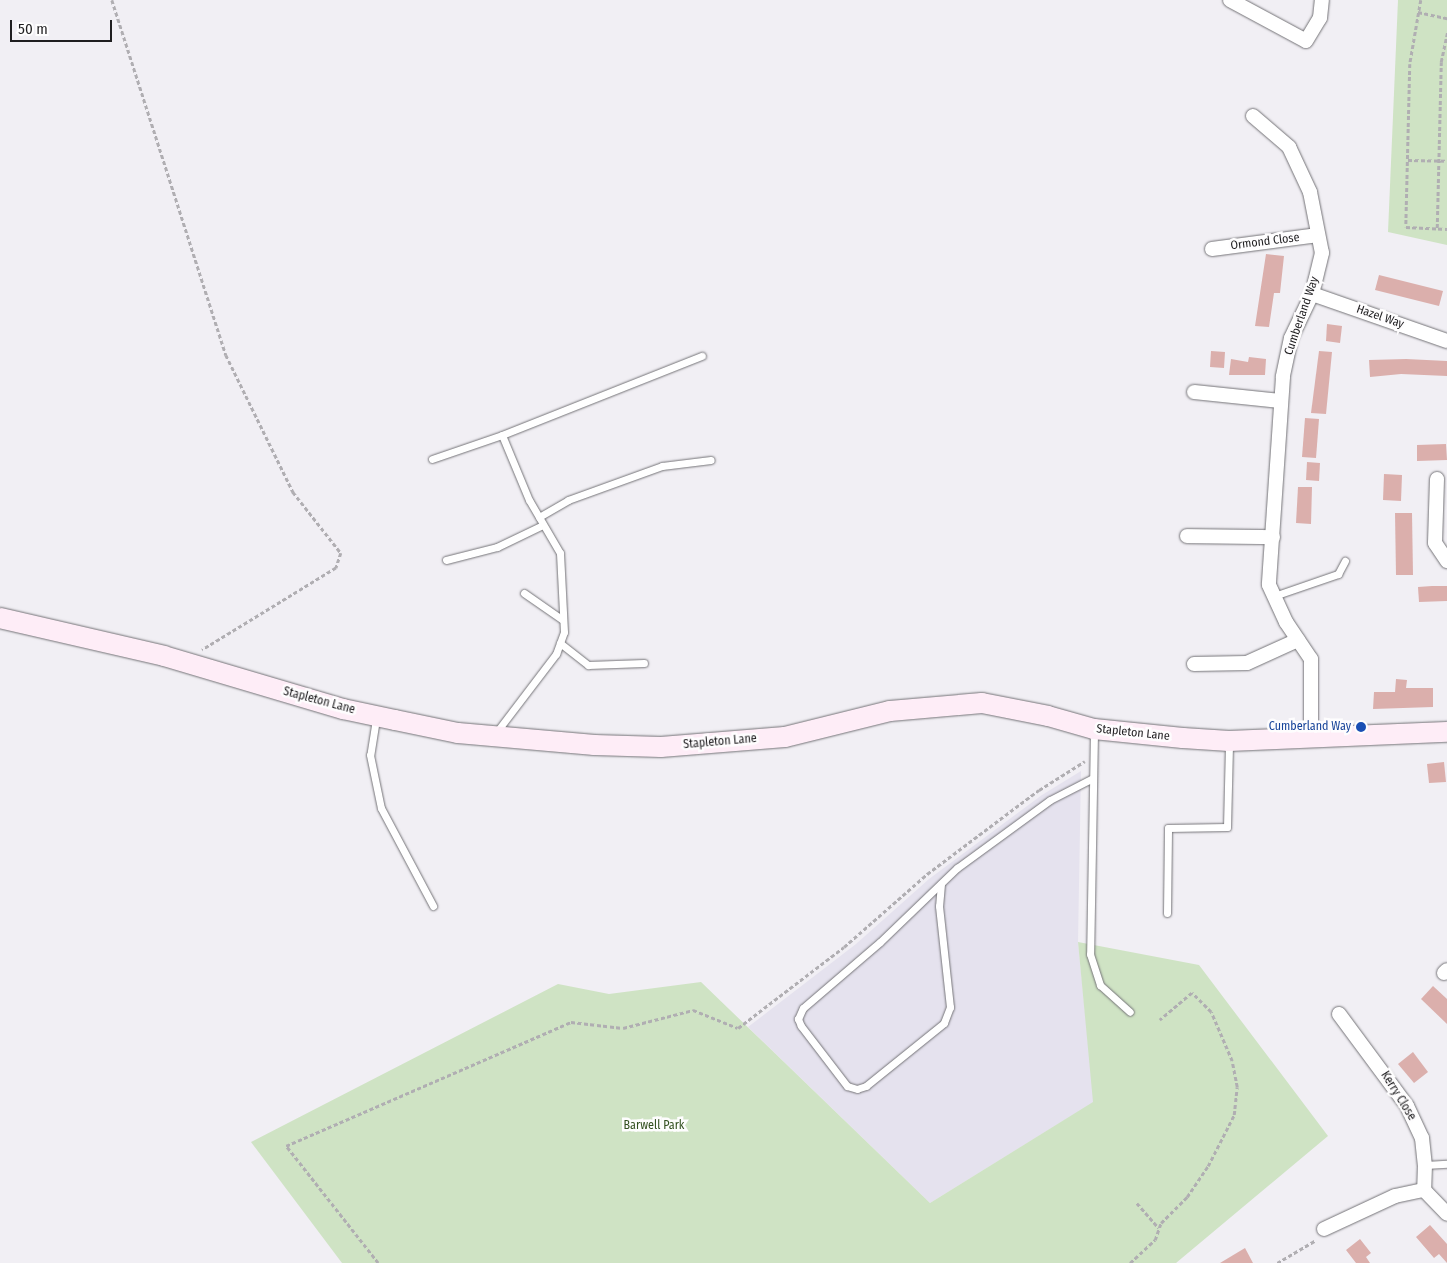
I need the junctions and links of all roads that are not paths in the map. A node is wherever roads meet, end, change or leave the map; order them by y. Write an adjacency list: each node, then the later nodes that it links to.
1 (1230, 0): 2 (street)
2 (1322, 0)
3 (1253, 116): 4 (street, Cumberland Way)
4 (1318, 236): 5 (street, Ormond Close); 6 (street, Cumberland Way)
5 (1212, 249)
6 (1312, 294): 7 (street, Hazel Way); 10 (street, Cumberland Way)
7 (1447, 341)
8 (702, 356): 11 (lane)
9 (1194, 392): 10 (street)
10 (1281, 401): 18 (street, Cumberland Way)
11 (502, 435): 12 (lane); 15 (lane)
12 (432, 459)
13 (711, 460): 15 (lane)
14 (1437, 479): 21 (street)
15 (539, 517): 16 (lane)
16 (544, 525): 19 (lane); 25 (lane)
17 (1187, 536): 18 (street)
18 (1273, 537): 23 (street, Cumberland Way)
19 (446, 560)
20 (1345, 561): 23 (lane)
21 (1447, 561)
22 (524, 593): 25 (lane)
23 (1274, 596): 26 (street, Cumberland Way)
24 (0, 618): 30 (street, Stapleton Lane)
25 (563, 620): 27 (lane)
26 (1298, 640): 29 (street); 34 (street, Cumberland Way)
27 (560, 643): 28 (lane); 33 (lane)
28 (644, 663)
29 (1194, 664)
30 (377, 716): 33 (street, Stapleton Lane); 38 (lane)
31 (1094, 729): 33 (street, Stapleton Lane); 35 (street, Stapleton Lane); 36 (lane)
32 (1447, 732): 34 (street, Stapleton Lane)
33 (494, 735)
34 (1311, 736): 35 (street, Stapleton Lane)
35 (1229, 740): 39 (lane)
36 (1094, 778): 37 (lane); 40 (lane)
37 (941, 884): 37 (lane)
38 (433, 906)
39 (1167, 913)
40 (1130, 1012)
41 (1339, 1014): 43 (street, Kerry Close)
42 (1447, 1164): 43 (lane)
43 (1425, 1165): 44 (street, Kerry Close)
44 (1424, 1190): 45 (street); 46 (street)
45 (1447, 1214)
46 (1324, 1229)

